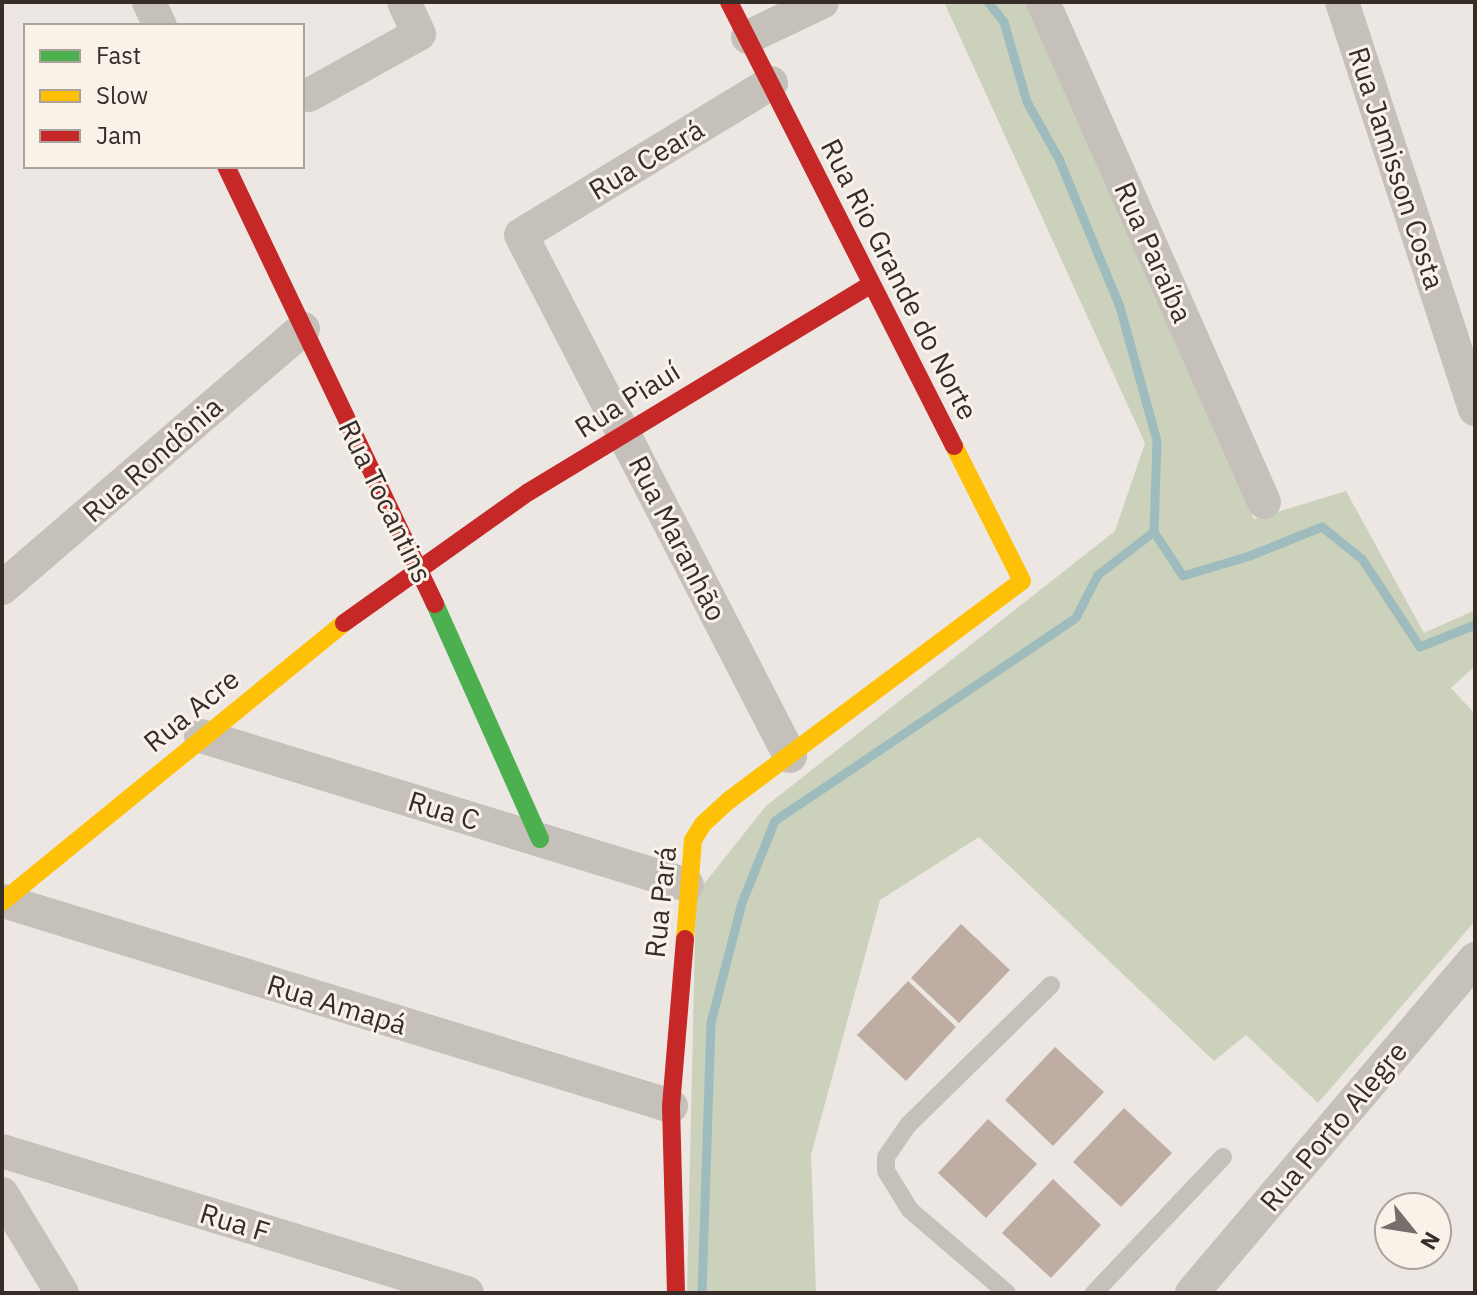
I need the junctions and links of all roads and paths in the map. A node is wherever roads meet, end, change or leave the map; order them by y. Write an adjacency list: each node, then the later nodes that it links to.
1 (149, 2): 7 (street)
2 (404, 2): 10 (street)
3 (729, 2): 8 (street, Rua Rio Grande do Norte)
4 (822, 2): 8 (street)
5 (1043, 2): 18 (street, Rua Paraíba)
6 (1342, 2): 15 (street, Rua Jamisson Costa)
7 (159, 24)
8 (748, 37): 9 (street, Rua Rio Grande do Norte)
9 (771, 83): 12 (street, Rua Ceará); 13 (street, Rua Rio Grande do Norte)
10 (309, 95)
11 (227, 168): 14 (street, Rua Tocantins)
12 (521, 235): 17 (street, Rua Maranhão)
13 (870, 285): 17 (street, Rua Piauí); 20 (street, Rua Rio Grande do Norte)
14 (303, 329): 19 (street, Rua Tocantins); 21 (street, Rua Rondônia)
15 (1464, 331): 16 (street, Rua Jamisson Costa)
16 (1475, 409)
17 (623, 432): 19 (street, Rua Piauí); 23 (street, Rua Maranhão)
18 (1264, 502)
19 (419, 567): 22 (street, Rua Acre); 24 (street, Rua Tocantins)
20 (1022, 581): 23 (street, Rua Pará)
21 (2, 588)
22 (201, 736): 24 (street, Rua C); 26 (street, Rua Acre)
23 (790, 756): 25 (street, Rua Pará)
24 (540, 839): 25 (street, Rua C)
25 (687, 885): 29 (street, Rua Pará)
26 (2, 902): 29 (street, Rua Amapá)
27 (1475, 959): 38 (street, Rua Porto Alegre)
28 (1051, 985): 36 (lane)
29 (671, 1106): 35 (street, Rua Pará)
30 (2, 1151): 34 (street, Rua F)
31 (1223, 1157): 37 (lane)
32 (2, 1194): 33 (street)
33 (62, 1293)
34 (467, 1293)
35 (676, 1293)
36 (1007, 1293)
37 (1094, 1293)
38 (1192, 1293)

